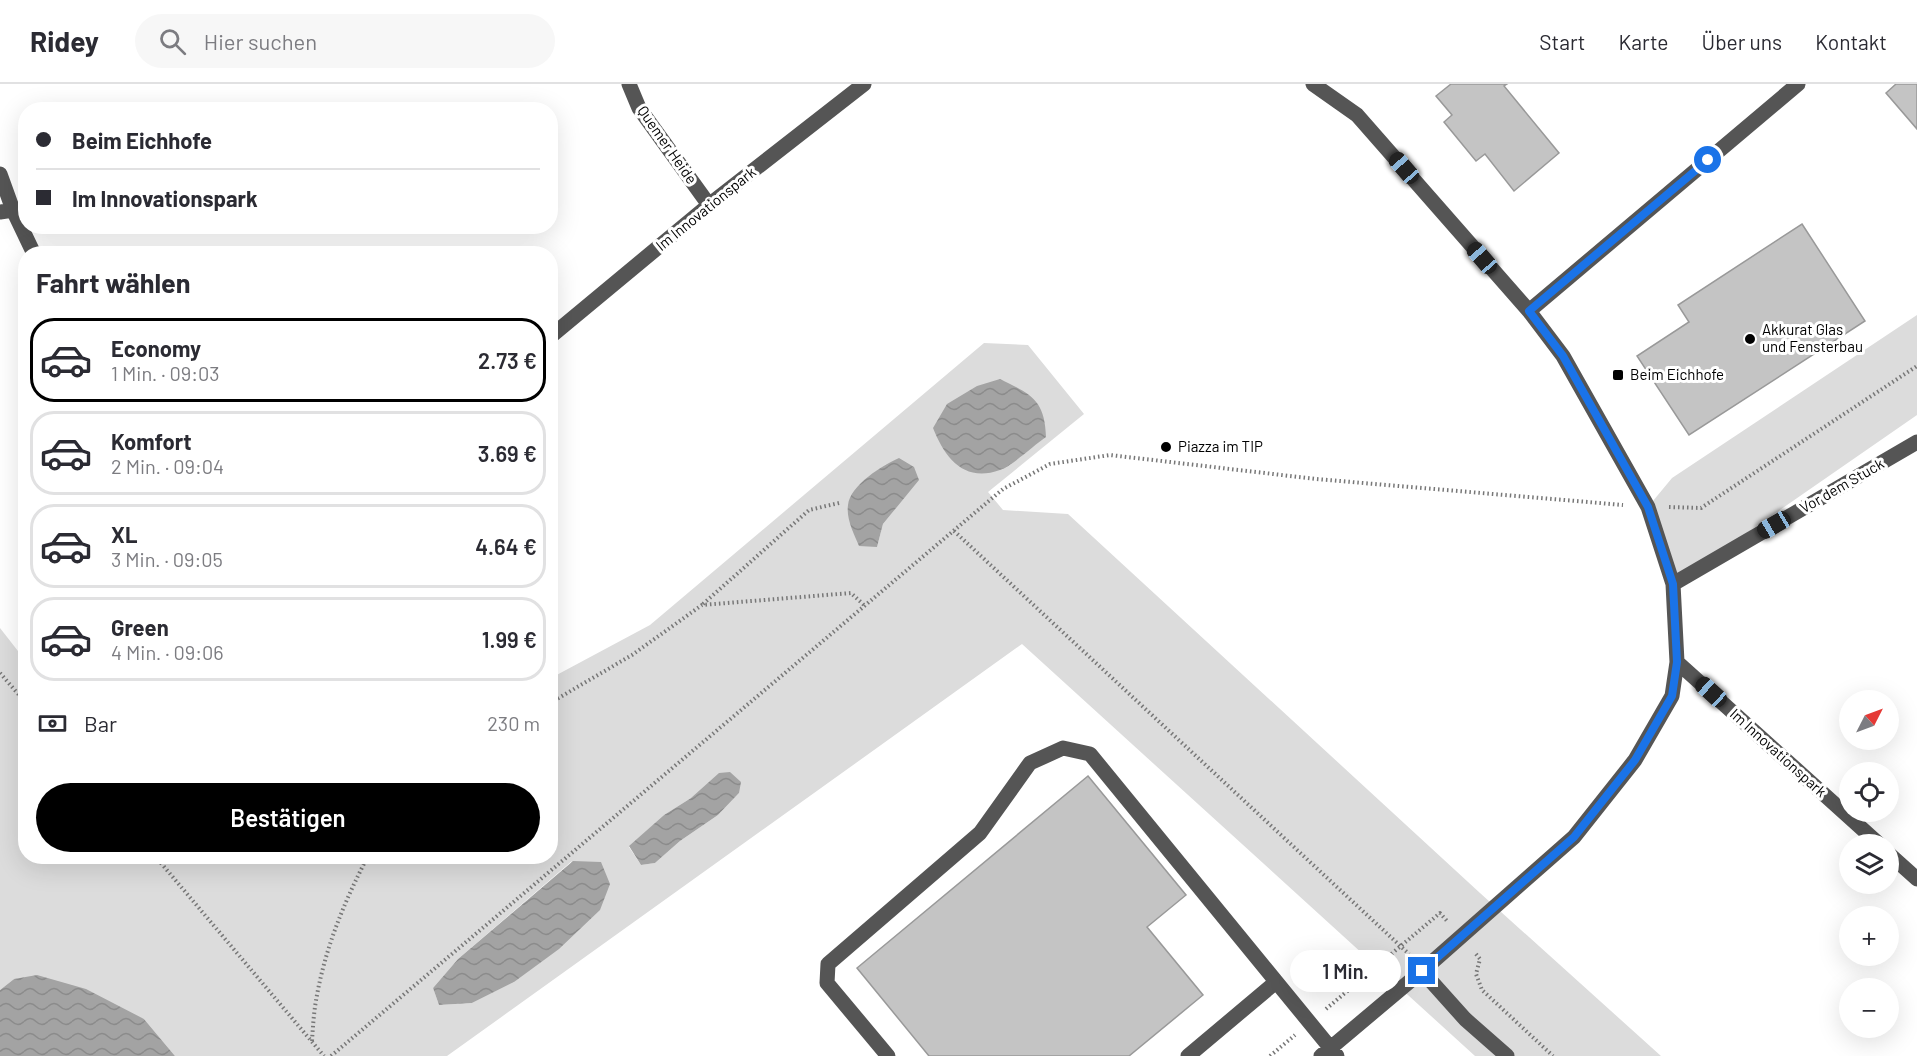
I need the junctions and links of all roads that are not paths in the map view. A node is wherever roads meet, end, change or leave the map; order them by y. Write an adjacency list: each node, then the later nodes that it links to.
1 (629, 84): 6 (street, Quemer Heide)
2 (864, 84): 6 (street, Im Innovationspark)
3 (1313, 84): 9 (street)
4 (1798, 84): 9 (street)
5 (0, 174): 7 (street)
6 (709, 205): 10 (street, Im Innovationspark)
7 (7, 211): 8 (street)
8 (18, 229)
9 (1529, 311): 12 (street)
10 (558, 330)
11 (1917, 442): 12 (street, Vor dem Stuck)
12 (1673, 584): 13 (street)
13 (1677, 662): 14 (street, Im Innovationspark); 17 (street)
14 (1868, 834)
15 (1899, 863): 16 (street)
16 (1917, 879)
17 (1422, 971): 19 (street); 22 (street)
18 (1276, 981): 19 (street); 20 (street); 21 (street)
19 (1329, 1053)
20 (888, 1056)
21 (1188, 1056)
22 (1507, 1056)

